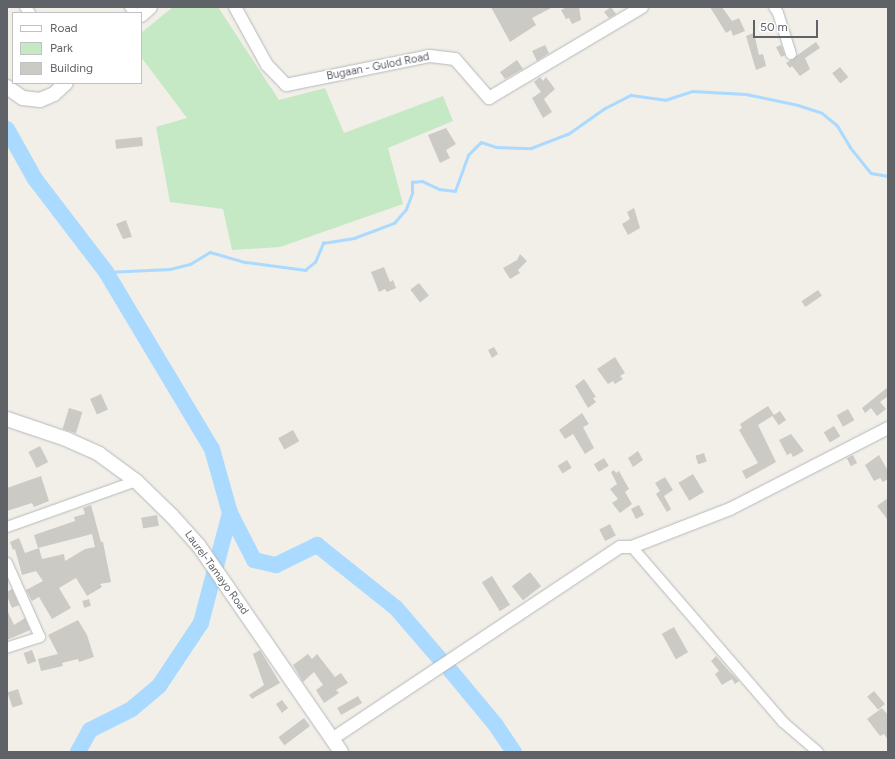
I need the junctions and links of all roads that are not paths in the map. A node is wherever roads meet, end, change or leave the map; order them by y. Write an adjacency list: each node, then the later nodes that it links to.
1 (150, 7): 5 (main road)
2 (235, 7): 3 (street, Bugaan - Gulod Road)
3 (642, 7)
4 (774, 7): 6 (street)
5 (142, 14)
6 (791, 54)
7 (65, 84): 8 (main road)
8 (7, 86)
9 (7, 419): 11 (main road, Laurel-Tamayo Road)
10 (888, 428): 13 (street)
11 (136, 481): 12 (street); 16 (main road, Laurel-Tamayo Road)
12 (7, 527)
13 (632, 547): 16 (street); 18 (street)
14 (7, 563): 15 (street)
15 (7, 648)
16 (332, 739): 17 (main road, Laurel-Tamayo Road)
17 (341, 752)
18 (818, 752)

